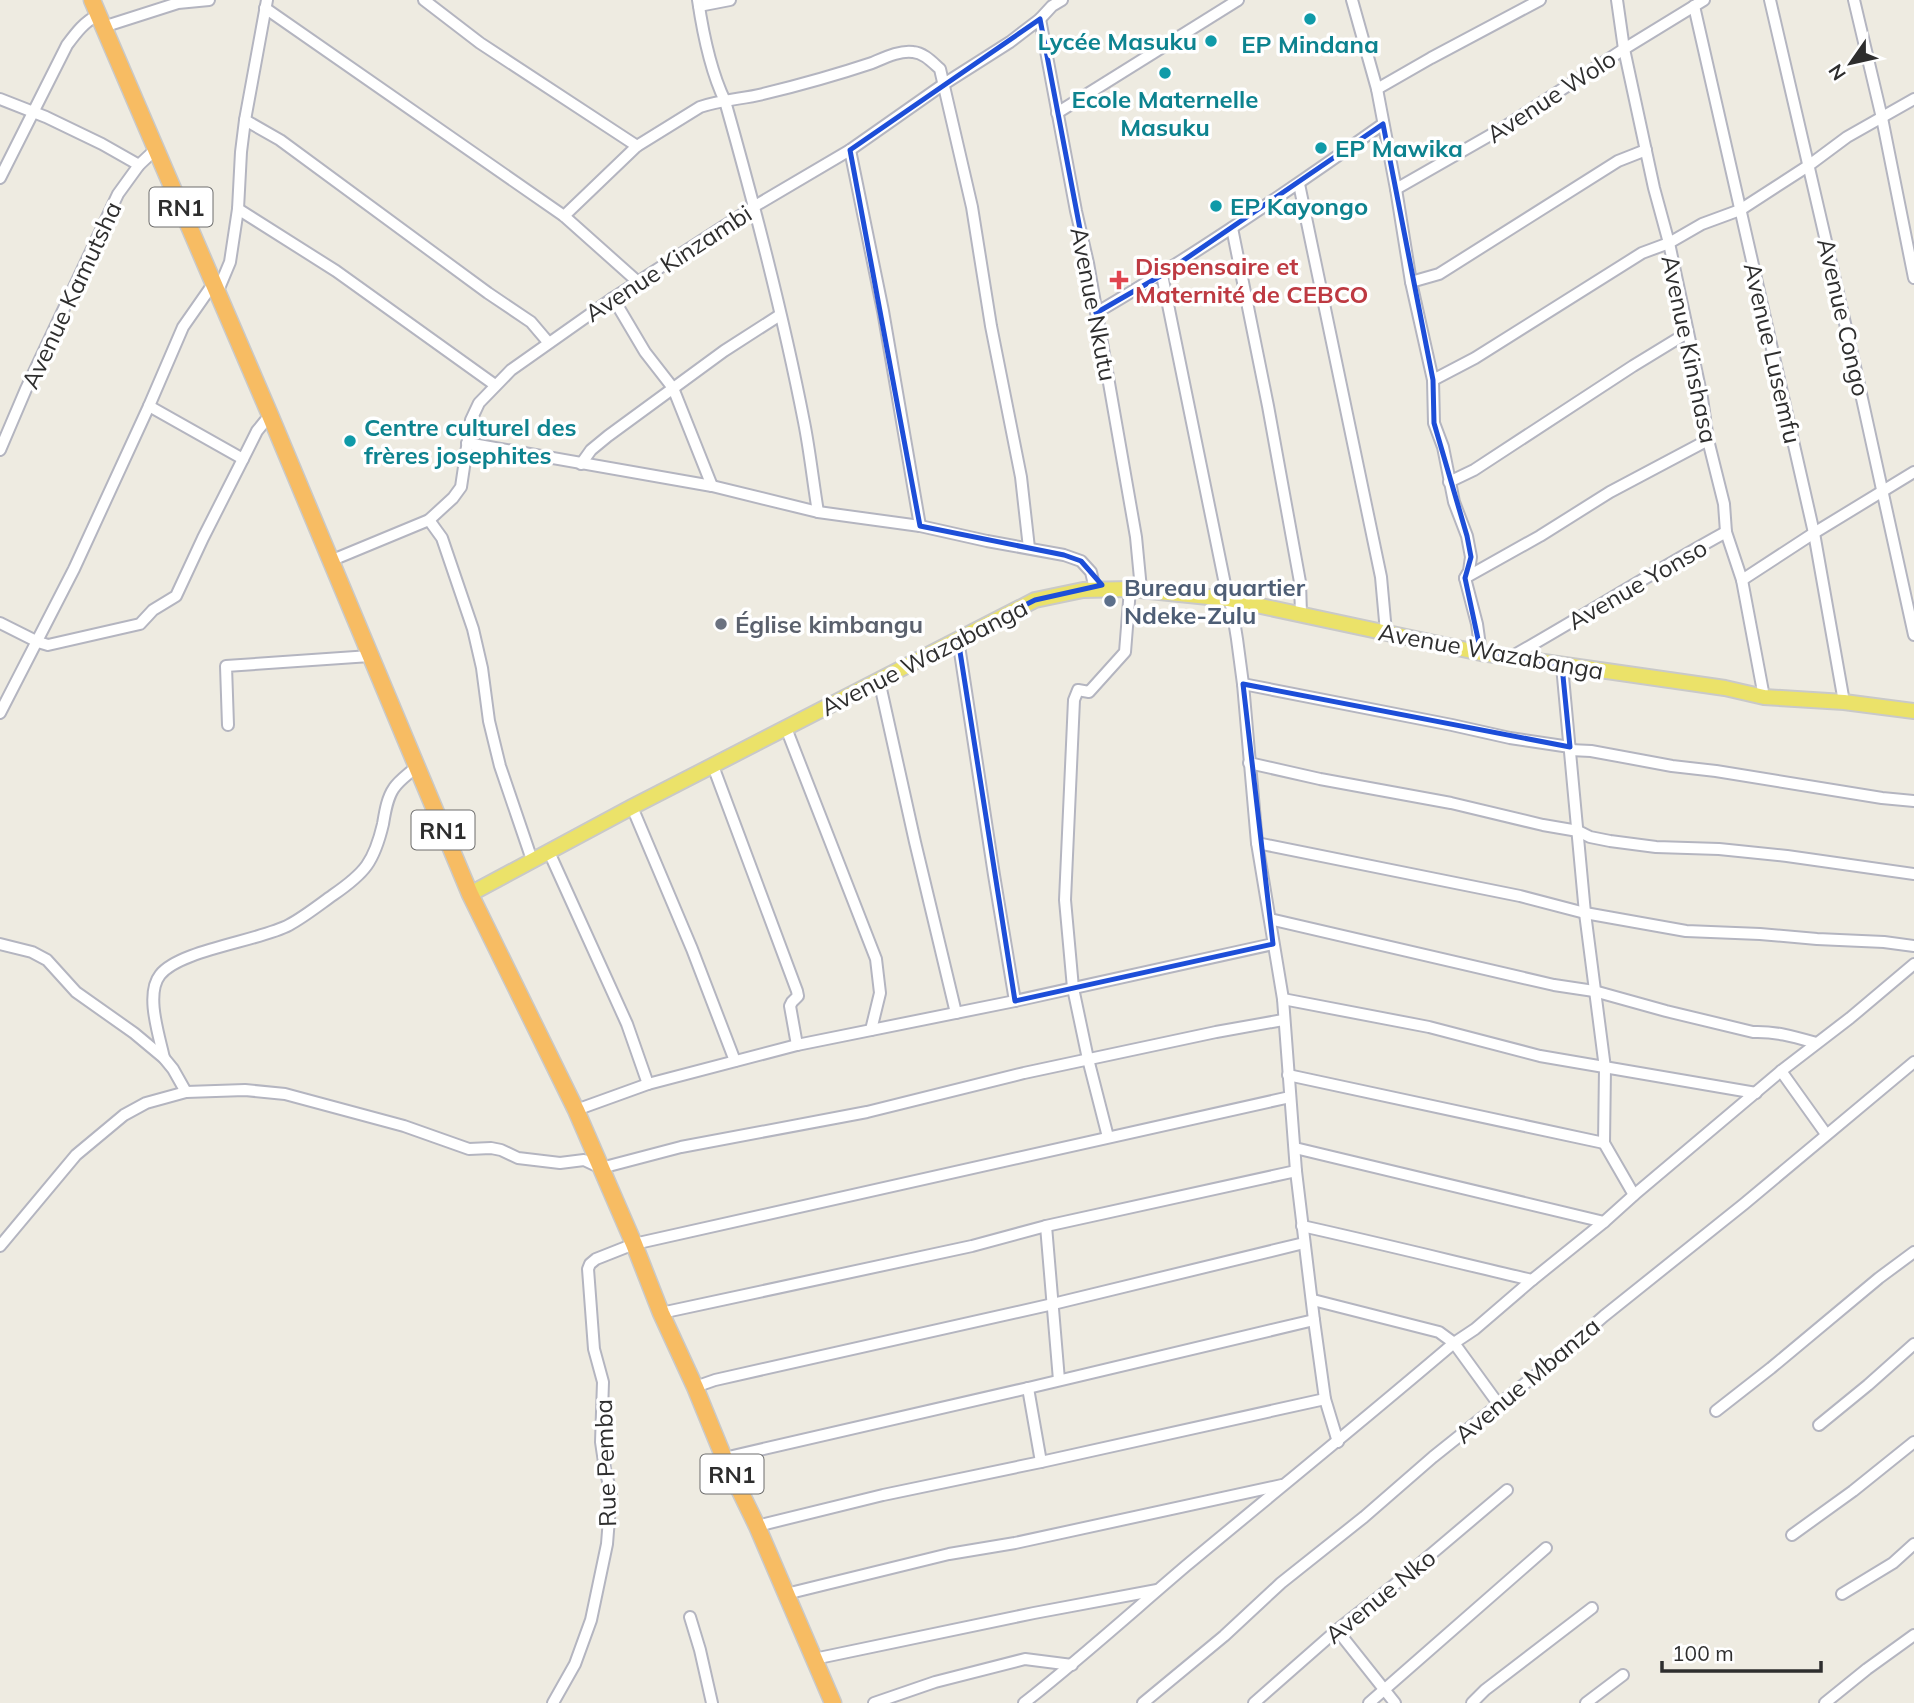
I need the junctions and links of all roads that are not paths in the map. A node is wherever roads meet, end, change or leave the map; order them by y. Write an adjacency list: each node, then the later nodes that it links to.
1 (209, 0): 14 (street)
2 (424, 0): 27 (street)
3 (730, 0): 11 (street)
4 (1238, 0): 23 (street)
5 (1540, 0): 18 (street)
6 (1617, 0): 16 (street, Avenue Kinshasa)
7 (1770, 0): 32 (street, Avenue Congo)
8 (1854, 0): 24 (street)
9 (1354, 1): 18 (street)
10 (1055, 2): 15 (street, Avenue Kinzambi)
11 (699, 3): 21 (street)
12 (1699, 3): 16 (street, Avenue Wolo); 38 (street, Avenue Lusemfu)
13 (266, 4): 25 (street); 39 (street)
14 (98, 14): 22 (street); 28 (highway, RN1)
15 (1040, 19): 17 (street, Avenue Kinzambi); 23 (street, Avenue Nkutu)
16 (1623, 49): 30 (street, Avenue Kinshasa); 35 (street, Avenue Wolo)
17 (944, 84): 21 (street); 29 (street, Avenue Kinzambi); 71 (street)
18 (1377, 89): 26 (street)
19 (0, 99): 22 (street)
20 (1914, 99): 24 (street)
21 (725, 101): 27 (street); 36 (street)
22 (33, 113): 31 (street); 33 (street)
23 (1057, 113): 48 (street, Avenue Nkutu)
24 (1882, 118): 32 (street); 43 (street)
25 (245, 120): 37 (street); 51 (street)
26 (1383, 124): 34 (street); 35 (street)
27 (637, 146): 39 (street)
28 (156, 149): 31 (street, Avenue Kamutsha); 46 (highway, RN1)
29 (850, 150): 36 (street, Avenue Kinzambi); 68 (street)
30 (1646, 150): 41 (street, Avenue Kinshasa); 45 (street)
31 (139, 165): 59 (street, Avenue Kamutsha)
32 (1808, 166): 38 (street); 65 (street, Avenue Congo)
33 (0, 178)
34 (1299, 184): 40 (street); 80 (street)
35 (1396, 189): 45 (street)
36 (755, 206): 44 (street, Avenue Kinzambi); 49 (street)
37 (238, 209): 46 (street); 53 (street)
38 (1740, 210): 41 (street); 70 (street, Avenue Lusemfu)
39 (564, 216): 44 (street)
40 (1232, 228): 42 (street); 78 (street)
41 (1668, 243): 50 (street, Avenue Kinshasa); 52 (street)
42 (1162, 275): 48 (street); 77 (street)
43 (1914, 278)
44 (638, 282): 47 (street, Avenue Kinzambi)
45 (1410, 282): 52 (street)
46 (215, 289): 55 (street); 56 (highway, RN1)
47 (613, 298): 51 (street, Avenue Kinzambi); 54 (street)
48 (1096, 313): 76 (street, Avenue Nkutu)
49 (780, 315): 54 (street); 66 (street)
50 (1687, 333): 57 (street, Avenue Kinshasa); 63 (street)
51 (548, 342): 53 (street, Avenue Kinzambi)
52 (1433, 380): 63 (street)
53 (495, 385): 58 (street, Avenue Kinzambi)
54 (673, 388): 61 (street); 64 (street)
55 (149, 406): 60 (street); 83 (street)
56 (270, 415): 60 (street); 72 (highway, RN1)
57 (1708, 440): 69 (street, Avenue Kinshasa); 73 (street)
58 (467, 443): 61 (street); 67 (street, Avenue Kinzambi)
59 (0, 450)
60 (243, 459): 83 (street)
61 (581, 464): 64 (street)
62 (1914, 472): 65 (street)
63 (1449, 482): 73 (street)
64 (712, 486): 66 (street)
65 (1884, 492): 70 (street); 81 (street, Avenue Congo)
66 (818, 512): 68 (street)
67 (429, 520): 72 (street, Avenue Kinzambi); 105 (street)
68 (920, 526): 71 (street)
69 (1726, 532): 74 (street, Avenue Kinshasa); 86 (street, Avenue Yonso)
70 (1814, 533): 74 (street); 91 (street, Avenue Lusemfu)
71 (1029, 548): 75 (street)
72 (330, 561): 85 (highway, RN1)
73 (1465, 579): 84 (street)
74 (1742, 580): 90 (street, Avenue Kinshasa)
75 (1096, 589): 76 (main road, Avenue Wazabanga); 82 (main road, Avenue Wazabanga)
76 (1135, 589): 77 (main road, Avenue Wazabanga); 114 (street, Avenue Nkutu)
77 (1228, 599): 78 (main road, Avenue Wazabanga); 89 (street)
78 (1301, 614): 80 (main road, Avenue Wazabanga)
79 (0, 623): 83 (street)
80 (1386, 632): 84 (main road, Avenue Wazabanga)
81 (1914, 635)
82 (958, 639): 88 (main road, Avenue Wazabanga); 117 (street)
83 (38, 642): 93 (street)
84 (1481, 653): 86 (main road, Avenue Wazabanga)
85 (370, 656): 94 (street); 98 (highway, RN1)
86 (1511, 657): 87 (main road, Avenue Wazabanga)
87 (1562, 666): 90 (main road, Avenue Wazabanga); 96 (street)
88 (879, 680): 95 (main road, Avenue Wazabanga); 118 (street)
89 (1243, 684): 96 (street); 97 (street)
90 (1764, 697): 91 (main road, Avenue Wazabanga)
91 (1843, 702): 92 (main road, Avenue Wazabanga)
92 (1914, 710)
93 (0, 713)
94 (228, 725)
95 (786, 728): 99 (main road, Avenue Wazabanga); 120 (street)
96 (1570, 748): 100 (street); 102 (street)
97 (1249, 763): 102 (street); 103 (street)
98 (417, 766): 107 (highway, RN1); 123 (street)
99 (713, 766): 101 (main road, Avenue Wazabanga); 122 (street)
100 (1914, 801)
101 (632, 807): 104 (main road, Avenue Wazabanga); 125 (street)
102 (1578, 831): 106 (street); 108 (street)
103 (1257, 843): 108 (street); 109 (street)
104 (549, 852): 105 (main road, Avenue Wazabanga); 130 (street)
105 (533, 860): 107 (main road, Avenue Wazabanga)
106 (1914, 874)
107 (470, 894): 134 (highway, RN1)
108 (1585, 913): 112 (street); 115 (street)
109 (1270, 919): 111 (street); 115 (street)
110 (0, 944): 123 (street)
111 (1273, 944): 114 (street); 116 (street)
112 (1914, 946)
113 (1914, 964): 121 (street)
114 (1073, 988): 117 (street); 124 (street, Avenue Nkutu)
115 (1594, 991): 121 (street); 127 (street)
116 (1283, 999): 119 (street); 127 (street)
117 (1015, 1001): 118 (street)
118 (956, 1013): 120 (street)
119 (1283, 1020): 124 (street); 129 (street)
120 (871, 1030): 122 (street)
121 (1816, 1043): 128 (street)
122 (797, 1045): 125 (street)
123 (164, 1058): 131 (street)
124 (1088, 1059): 136 (street, Avenue Nkutu); 139 (street)
125 (735, 1061): 130 (street)
126 (1914, 1062): 135 (street, Avenue Mbanza)
127 (1605, 1068): 132 (street); 137 (street)
128 (1781, 1071): 132 (street); 135 (street)
129 (1287, 1075): 133 (street); 137 (street)
130 (648, 1084): 134 (street)
131 (186, 1092): 139 (street); 147 (street)
132 (1756, 1093): 141 (street)
133 (1290, 1097): 136 (street); 138 (street)
134 (576, 1110): 139 (highway, RN1)
135 (1826, 1134): 160 (street, Avenue Mbanza)
136 (1108, 1138): 146 (street)
137 (1604, 1143): 141 (street)
138 (1295, 1148): 140 (street); 142 (street)
139 (601, 1168): 146 (highway, RN1)
140 (1296, 1171): 143 (street); 144 (street)
141 (1634, 1195): 142 (street)
142 (1604, 1222): 149 (street)
143 (1046, 1226): 151 (street); 152 (street)
144 (1303, 1226): 145 (street); 149 (street)
145 (1304, 1243): 150 (street); 151 (street)
146 (634, 1244): 152 (highway, RN1); 184 (street, Rue Pemba)
147 (0, 1246)
148 (1913, 1255): 161 (street)
149 (1532, 1280): 154 (street)
150 (1313, 1300): 153 (street); 154 (street)
151 (1053, 1304): 156 (street); 157 (street)
152 (661, 1313): 157 (highway, RN1)
153 (1314, 1320): 156 (street); 159 (street)
154 (1454, 1343): 160 (street); 163 (street)
155 (1914, 1344): 162 (street)
156 (1059, 1380): 158 (street)
157 (695, 1387): 165 (highway, RN1)
158 (1028, 1388): 165 (street); 166 (street)
159 (1325, 1399): 163 (street); 166 (street)
160 (1499, 1405): 189 (street, Avenue Mbanza)
161 (1716, 1411)
162 (1819, 1425)
163 (1338, 1442): 167 (street)
164 (1914, 1442): 170 (street)
165 (724, 1458): 169 (highway, RN1)
166 (1041, 1462): 169 (street)
167 (1284, 1484): 173 (street); 174 (street)
168 (1507, 1490): 178 (street, Avenue Nko)
169 (757, 1526): 174 (highway, RN1)
170 (1792, 1535)
171 (1914, 1545): 175 (street)
172 (1546, 1548): 183 (street)
173 (1157, 1590): 180 (street); 181 (street)
174 (786, 1594): 180 (highway, RN1)
175 (1842, 1594)
176 (1592, 1608): 193 (street)
177 (690, 1617): 185 (street)
178 (1337, 1630): 183 (street); 190 (street, Avenue Nko)
179 (1914, 1634): 195 (street)
180 (814, 1659): 186 (highway, RN1)
181 (1072, 1665): 187 (street); 188 (street)
182 (1623, 1675): 194 (street)
183 (1384, 1689): 191 (street); 192 (street)
184 (553, 1703)
185 (712, 1703)
186 (833, 1703)
187 (874, 1703)
188 (1024, 1703)
189 (1143, 1703)
190 (1254, 1703)
191 (1369, 1703)
192 (1395, 1703)
193 (1472, 1703)
194 (1587, 1703)
195 (1825, 1703)

